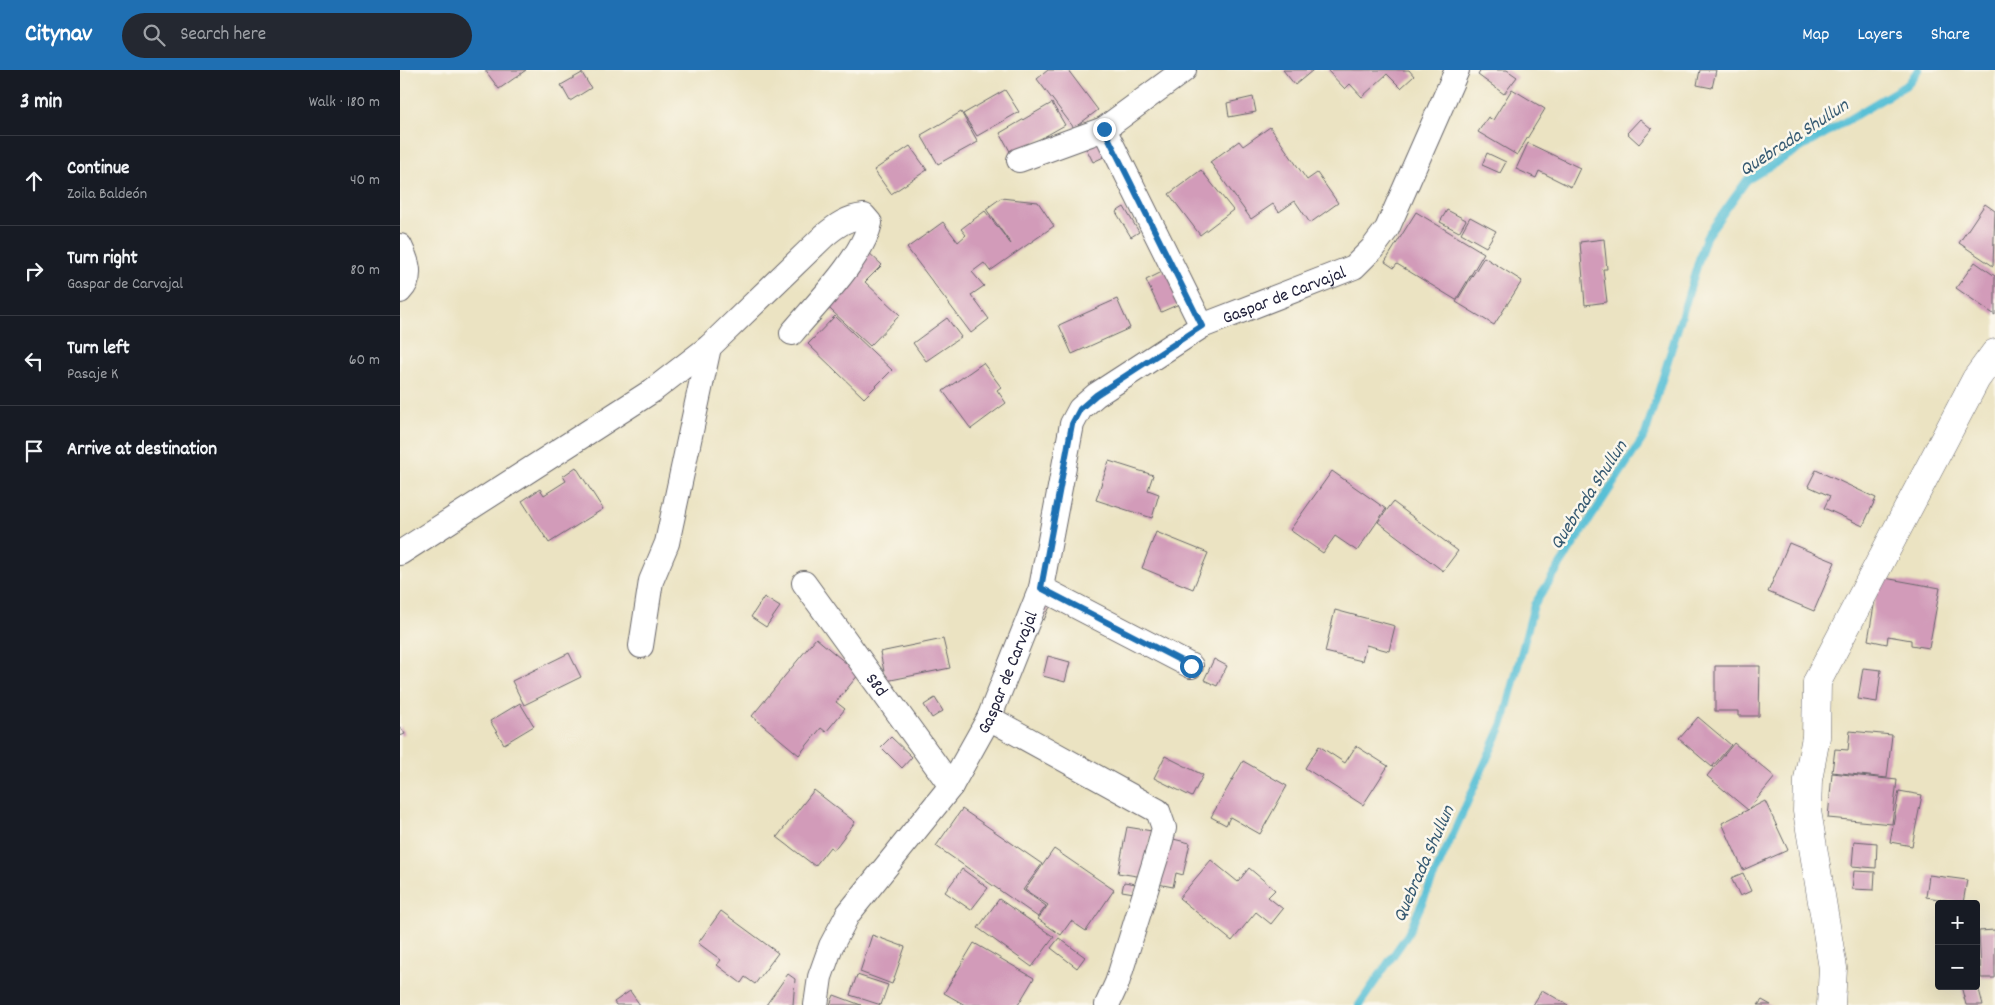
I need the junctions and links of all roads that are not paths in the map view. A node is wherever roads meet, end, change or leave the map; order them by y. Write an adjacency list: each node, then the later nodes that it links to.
1 (1184, 70): 3 (street)
2 (1456, 70): 7 (street, Gaspar de Carvajal)
3 (1104, 129): 4 (street); 7 (street)
4 (1019, 160)
5 (400, 246): 6 (street)
6 (400, 291)
7 (1202, 326): 13 (street, Gaspar de Carvajal)
8 (792, 333): 9 (street)
9 (710, 347): 11 (street); 14 (street)
10 (1995, 353): 20 (street)
11 (400, 553)
12 (804, 583): 17 (street, S8d)
13 (1041, 588): 15 (street); 16 (street, Gaspar de Carvajal)
14 (641, 646)
15 (1191, 666)
16 (989, 718): 17 (street, Gaspar de Carvajal); 19 (street)
17 (951, 786): 18 (street, Gaspar de Carvajal)
18 (816, 1005)
19 (1107, 1005)
20 (1831, 1005)

